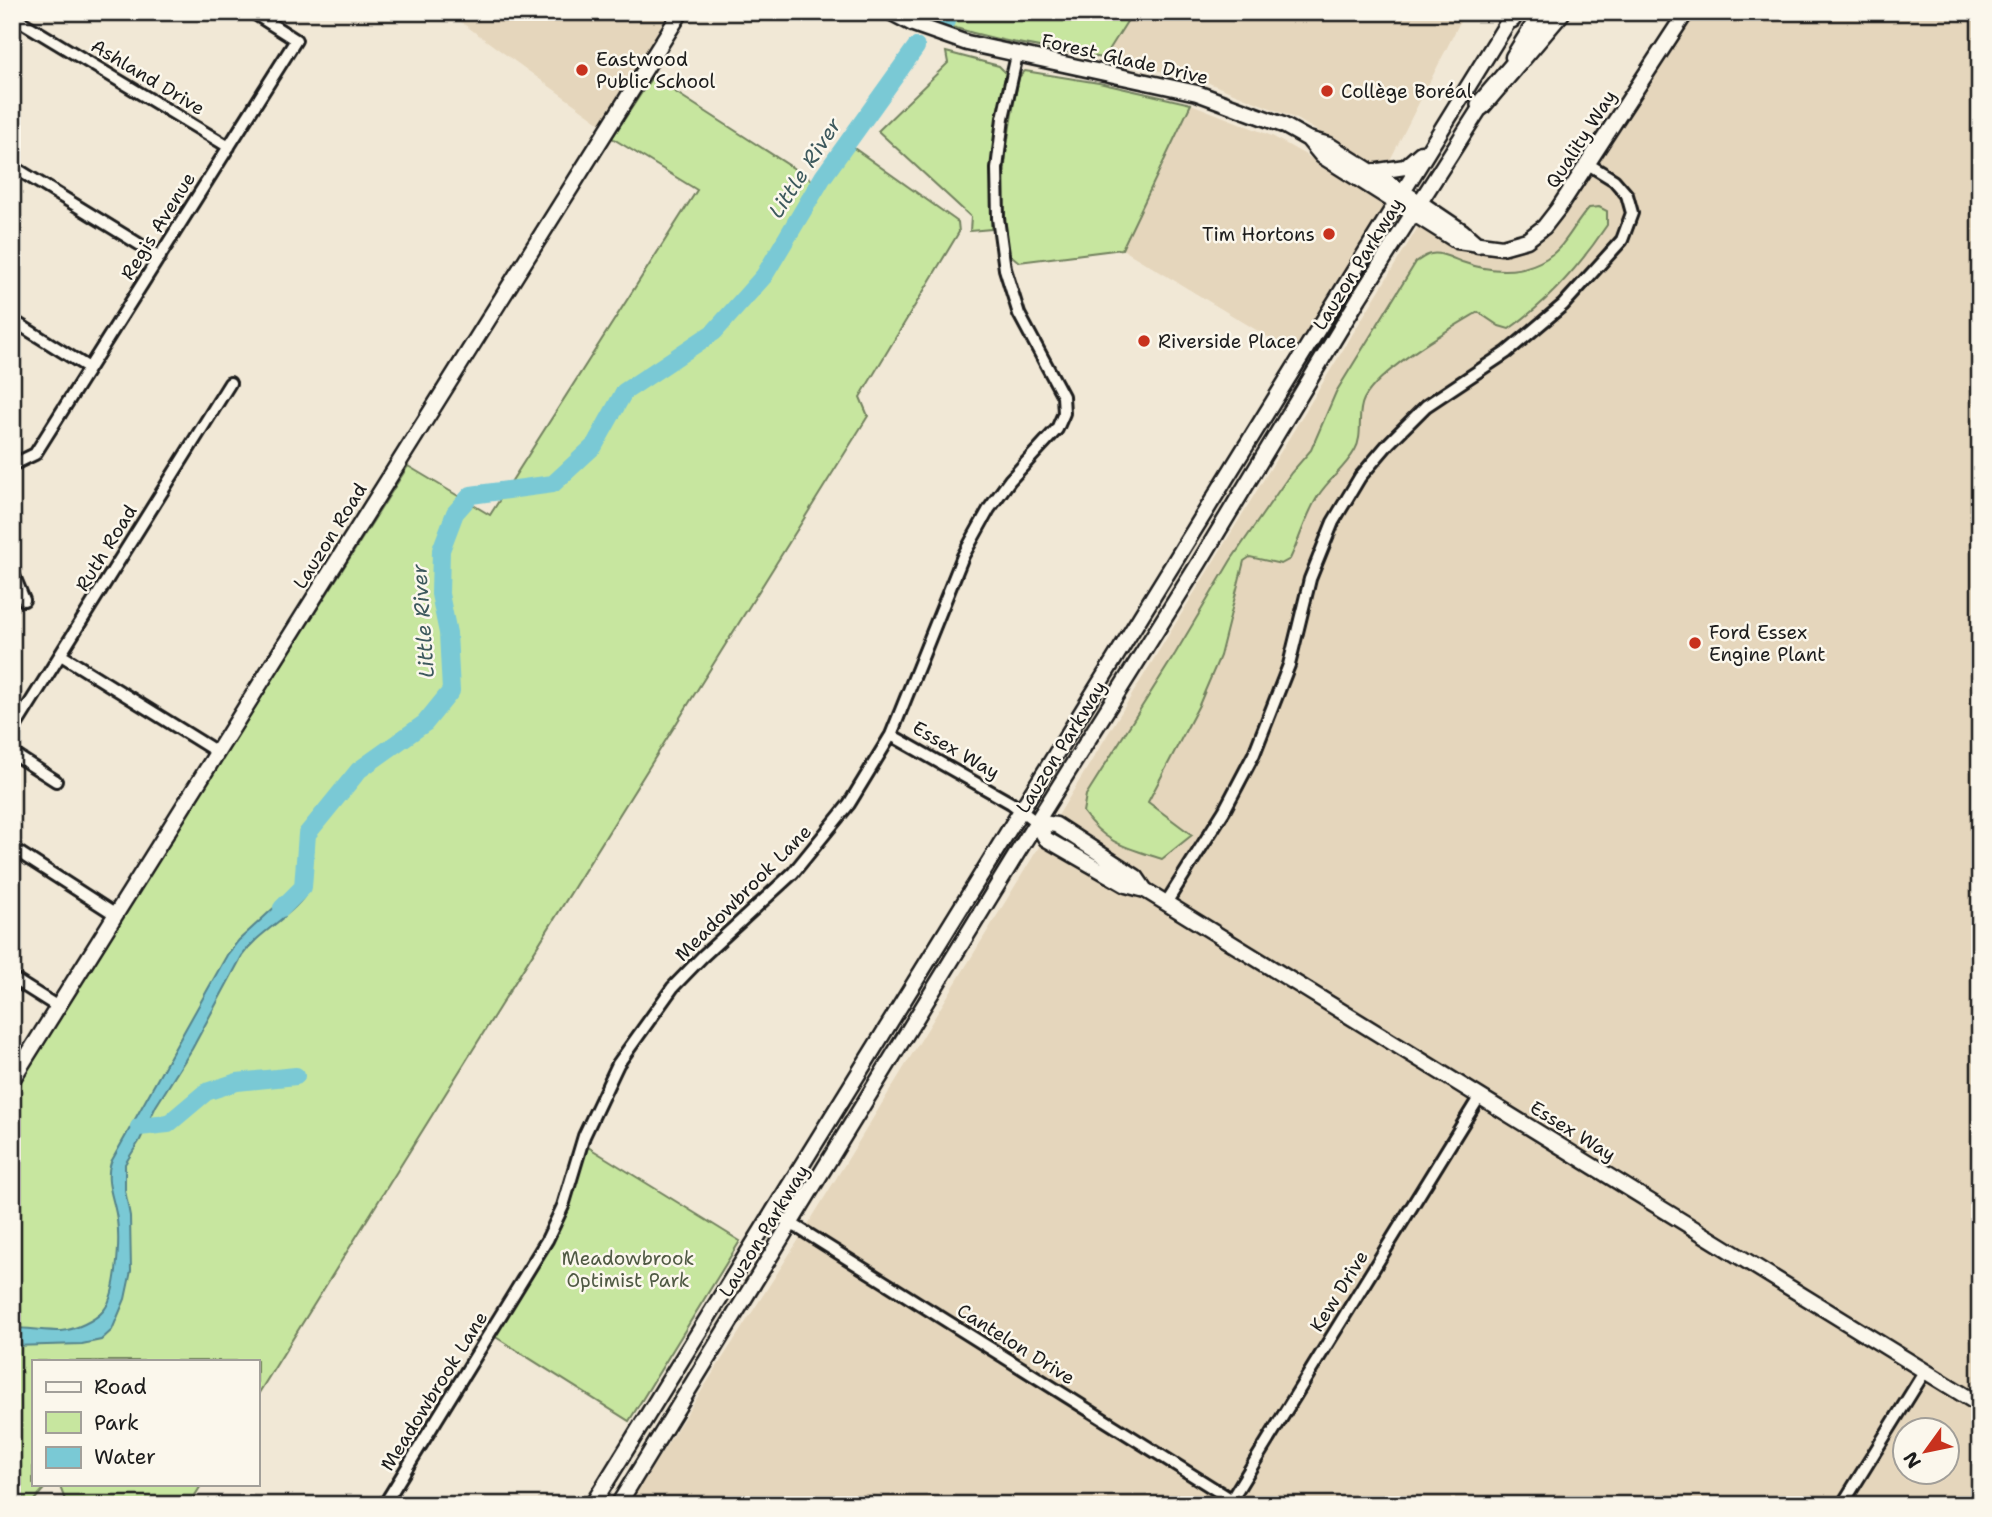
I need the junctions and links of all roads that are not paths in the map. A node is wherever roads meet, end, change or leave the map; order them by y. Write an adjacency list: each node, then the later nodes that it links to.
1 (252, 12): 13 (street, Regis Avenue)
2 (681, 12): 30 (main road, Lauzon Road)
3 (890, 12): 9 (main road, Forest Glade Drive)
4 (1541, 12): 10 (main road, Lauzon Parkway)
5 (1560, 12): 10 (highway)
6 (1688, 12): 14 (main road, Quality Way)
7 (1513, 14): 12 (main road, Lauzon Parkway)
8 (12, 16): 13 (street, Ashland Drive)
9 (1017, 55): 11 (main road, Forest Glade Drive); 29 (street, Meadowbrook Lane)
10 (1481, 106): 18 (main road, Lauzon Parkway)
11 (1308, 139): 16 (main road, Forest Glade Drive); 17 (main road, Forest Glade Drive)
12 (1435, 140): 16 (main road); 17 (main road, Lauzon Parkway)
13 (229, 147): 19 (street, Regis Avenue)
14 (1588, 164): 18 (main road, Quality Way); 36 (street)
15 (12, 166): 19 (street)
16 (1372, 172): 17 (main road, Forest Glade Drive)
17 (1399, 197): 18 (main road, Quality Way); 33 (main road, Lauzon Parkway)
18 (1416, 207): 34 (main road, Lauzon Parkway)
19 (160, 257): 21 (street, Regis Avenue)
20 (12, 320): 21 (street)
21 (89, 368): 23 (street, Regis Avenue)
22 (230, 383): 27 (street, Ruth Road)
23 (12, 465)
24 (12, 571): 25 (street)
25 (15, 585): 26 (street)
26 (24, 600)
27 (61, 654): 28 (street, Ruth Road); 30 (street)
28 (12, 732)
29 (891, 735): 33 (street, Essex Way); 47 (street, Meadowbrook Lane)
30 (217, 752): 37 (main road, Lauzon Road)
31 (12, 753): 32 (street)
32 (56, 781)
33 (1022, 810): 34 (street, Essex Way); 42 (main road, Lauzon Parkway)
34 (1037, 822): 36 (main road, Essex Way); 43 (main road, Lauzon Parkway)
35 (12, 848): 37 (street)
36 (1166, 903): 41 (main road, Essex Way)
37 (116, 915): 39 (main road, Lauzon Road)
38 (12, 978): 39 (street)
39 (58, 1007): 40 (main road, Lauzon Road)
40 (12, 1080)
41 (1480, 1096): 44 (main road, Essex Way); 46 (street, Kew Drive)
42 (773, 1212): 43 (street, Cantelon Drive); 48 (main road, Lauzon Parkway)
43 (792, 1224): 46 (street, Cantelon Drive); 49 (main road, Lauzon Parkway)
44 (1925, 1371): 45 (main road, Essex Way); 50 (street)
45 (1980, 1405)
46 (1233, 1503)
47 (384, 1505)
48 (592, 1505)
49 (618, 1505)
50 (1842, 1505)

